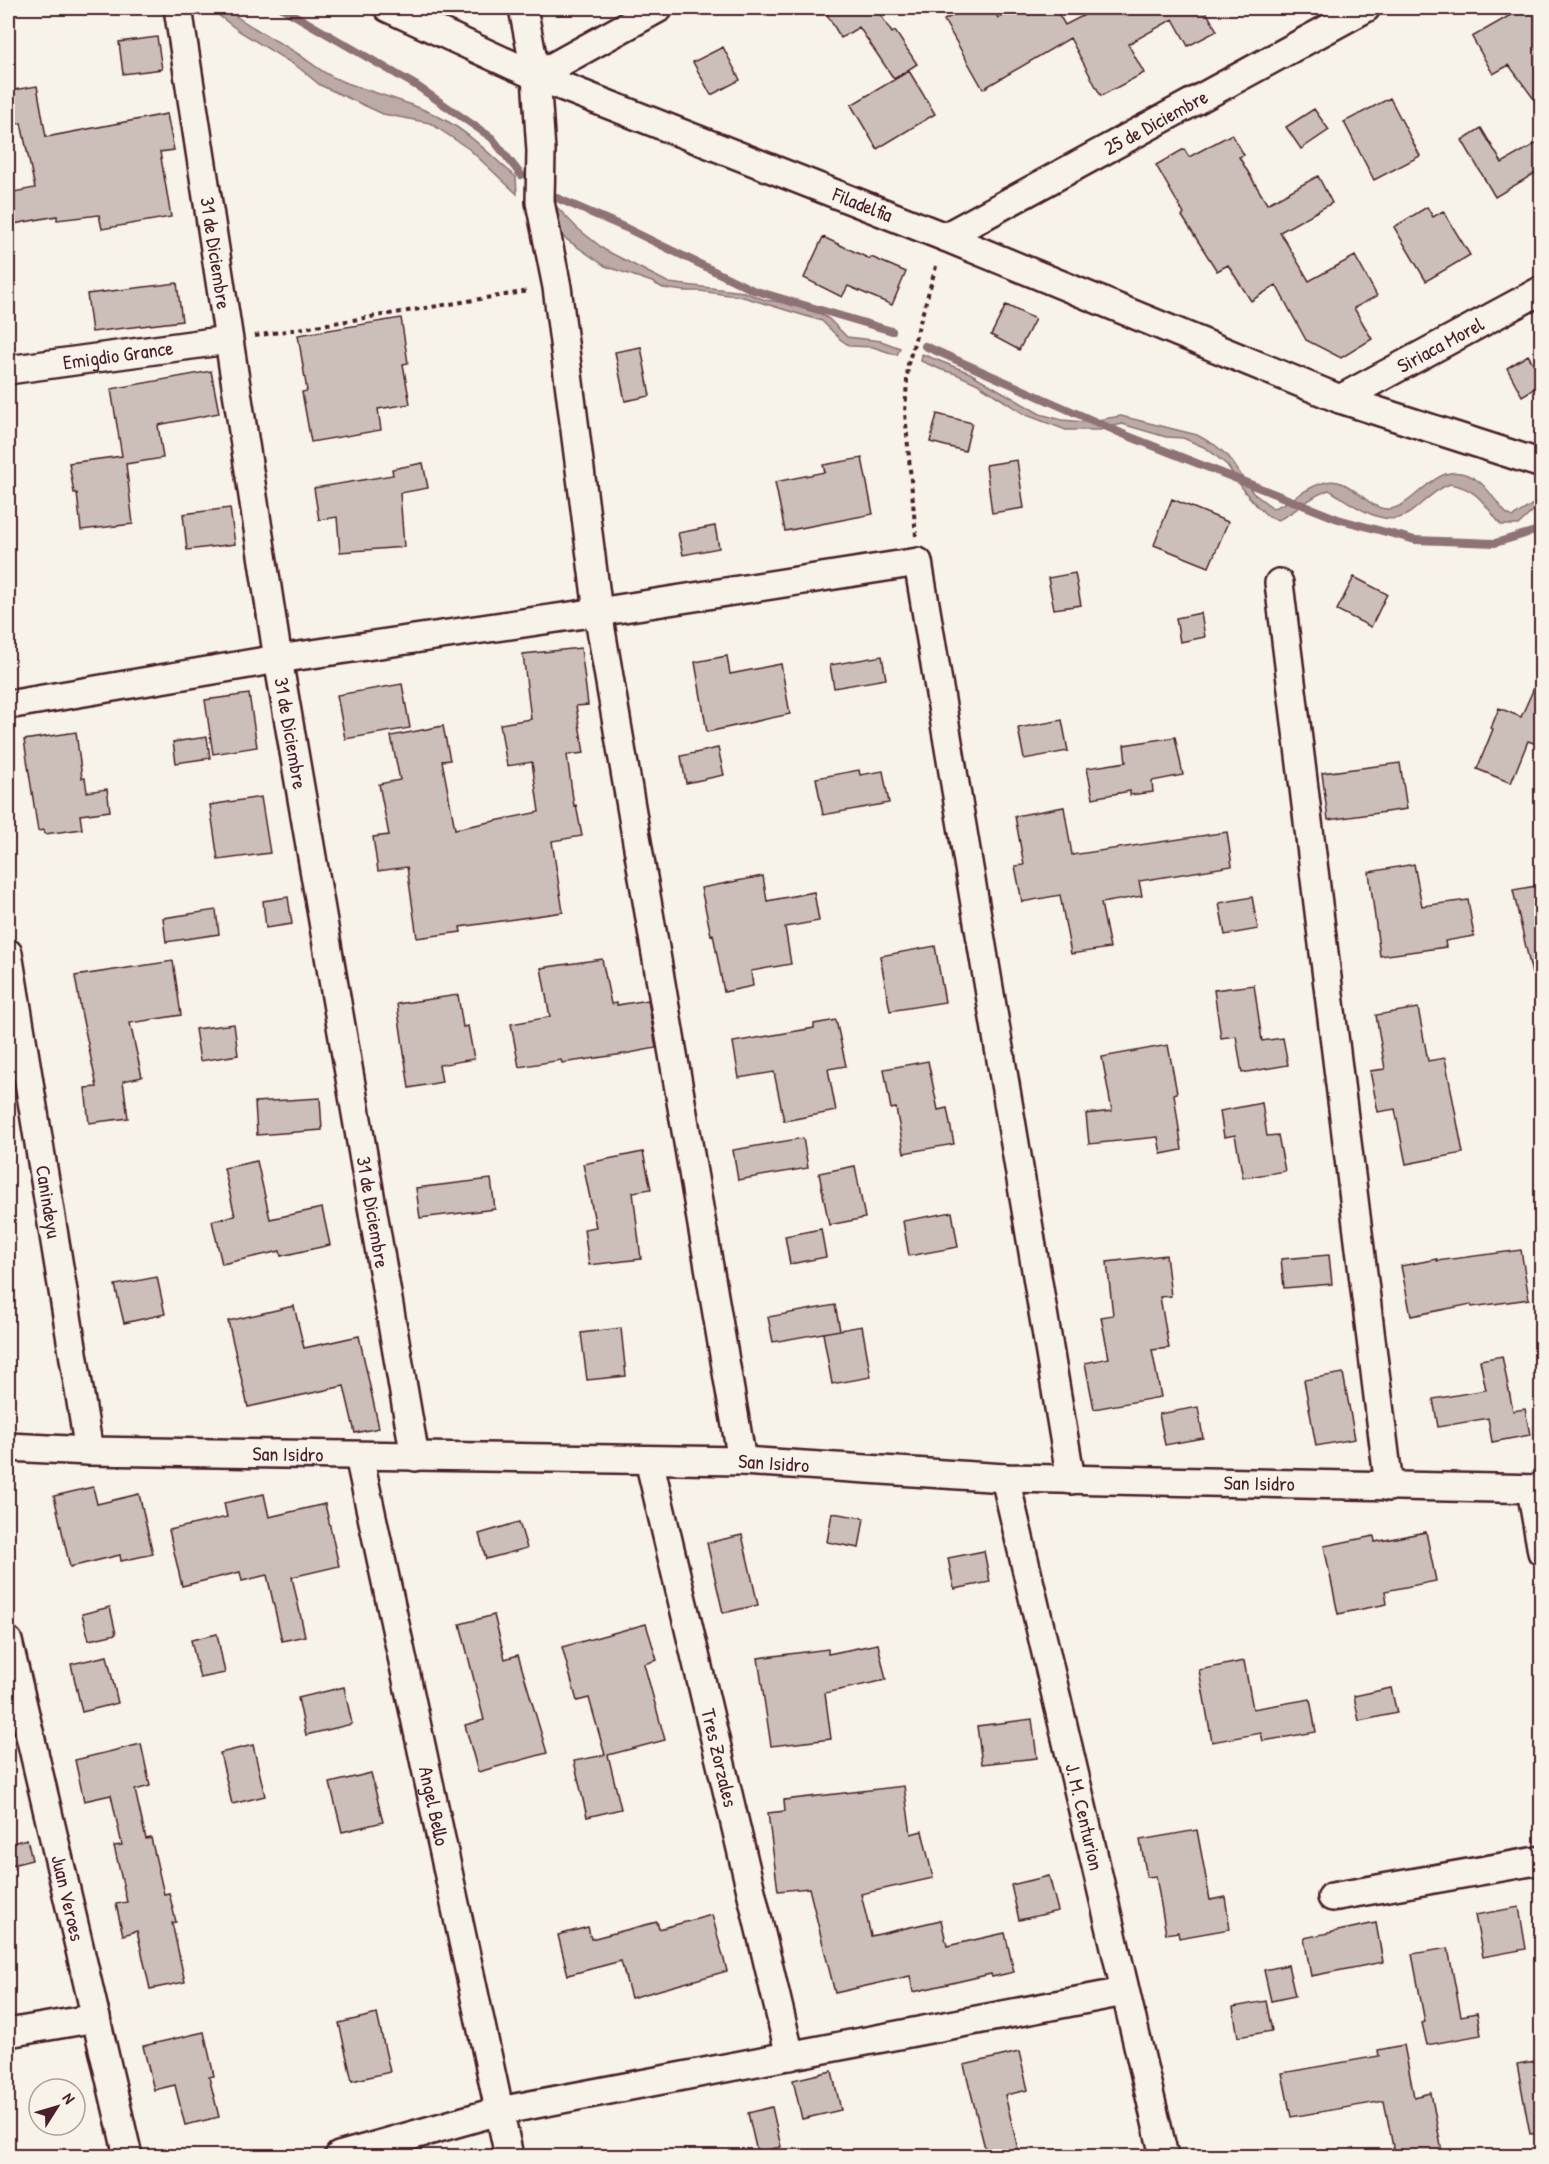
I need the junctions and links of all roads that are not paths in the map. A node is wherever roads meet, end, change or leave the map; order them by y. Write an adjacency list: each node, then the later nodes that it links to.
1 (178, 8): 9 (street, 31 de Diciembre)
2 (388, 8): 6 (street, Filadelfia)
3 (523, 8): 6 (street)
4 (659, 8): 6 (street)
5 (1366, 8): 7 (street, 25 de Diciembre)
6 (536, 76): 7 (street, Filadelfia); 14 (street)
7 (945, 237): 11 (street, Filadelfia)
8 (1542, 290): 11 (street, Siriaca Morel)
9 (228, 340): 10 (street, Emigdio Grance); 15 (street, 31 de Diciembre)
10 (8, 370)
11 (1340, 399): 12 (street, Filadelfia)
12 (1542, 464)
13 (1279, 583): 26 (street)
14 (598, 612): 15 (street); 23 (street); 25 (street)
15 (278, 658): 16 (street); 21 (street, 31 de Diciembre)
16 (8, 705)
17 (8, 952): 19 (street, Canindeyu)
18 (8, 1447): 19 (street, San Isidro)
19 (89, 1451): 20 (street, San Isidro)
20 (359, 1456): 21 (street, San Isidro); 36 (street, Angel Bello)
21 (415, 1456): 22 (street, San Isidro)
22 (649, 1460): 23 (street, San Isidro); 35 (street, Tres Zorzales)
23 (742, 1461): 24 (street, San Isidro)
24 (1005, 1478): 25 (street, San Isidro); 32 (street, J. M. Centurion)
25 (1071, 1480): 26 (street, San Isidro)
26 (1389, 1487): 27 (street, San Isidro)
27 (1536, 1489): 28 (street)
28 (1542, 1552)
29 (8, 1641): 33 (street, Juan Veroes)
30 (1542, 1860): 31 (street)
31 (1332, 1897)
32 (1124, 1992): 35 (street); 40 (street, J. M. Centurion)
33 (96, 2018): 34 (street); 37 (street, Juan Veroes)
34 (8, 2033)
35 (790, 2056): 36 (street)
36 (499, 2111): 38 (street); 39 (street, Angel Bello)
37 (128, 2157)
38 (339, 2157)
39 (509, 2157)
40 (1164, 2157)

